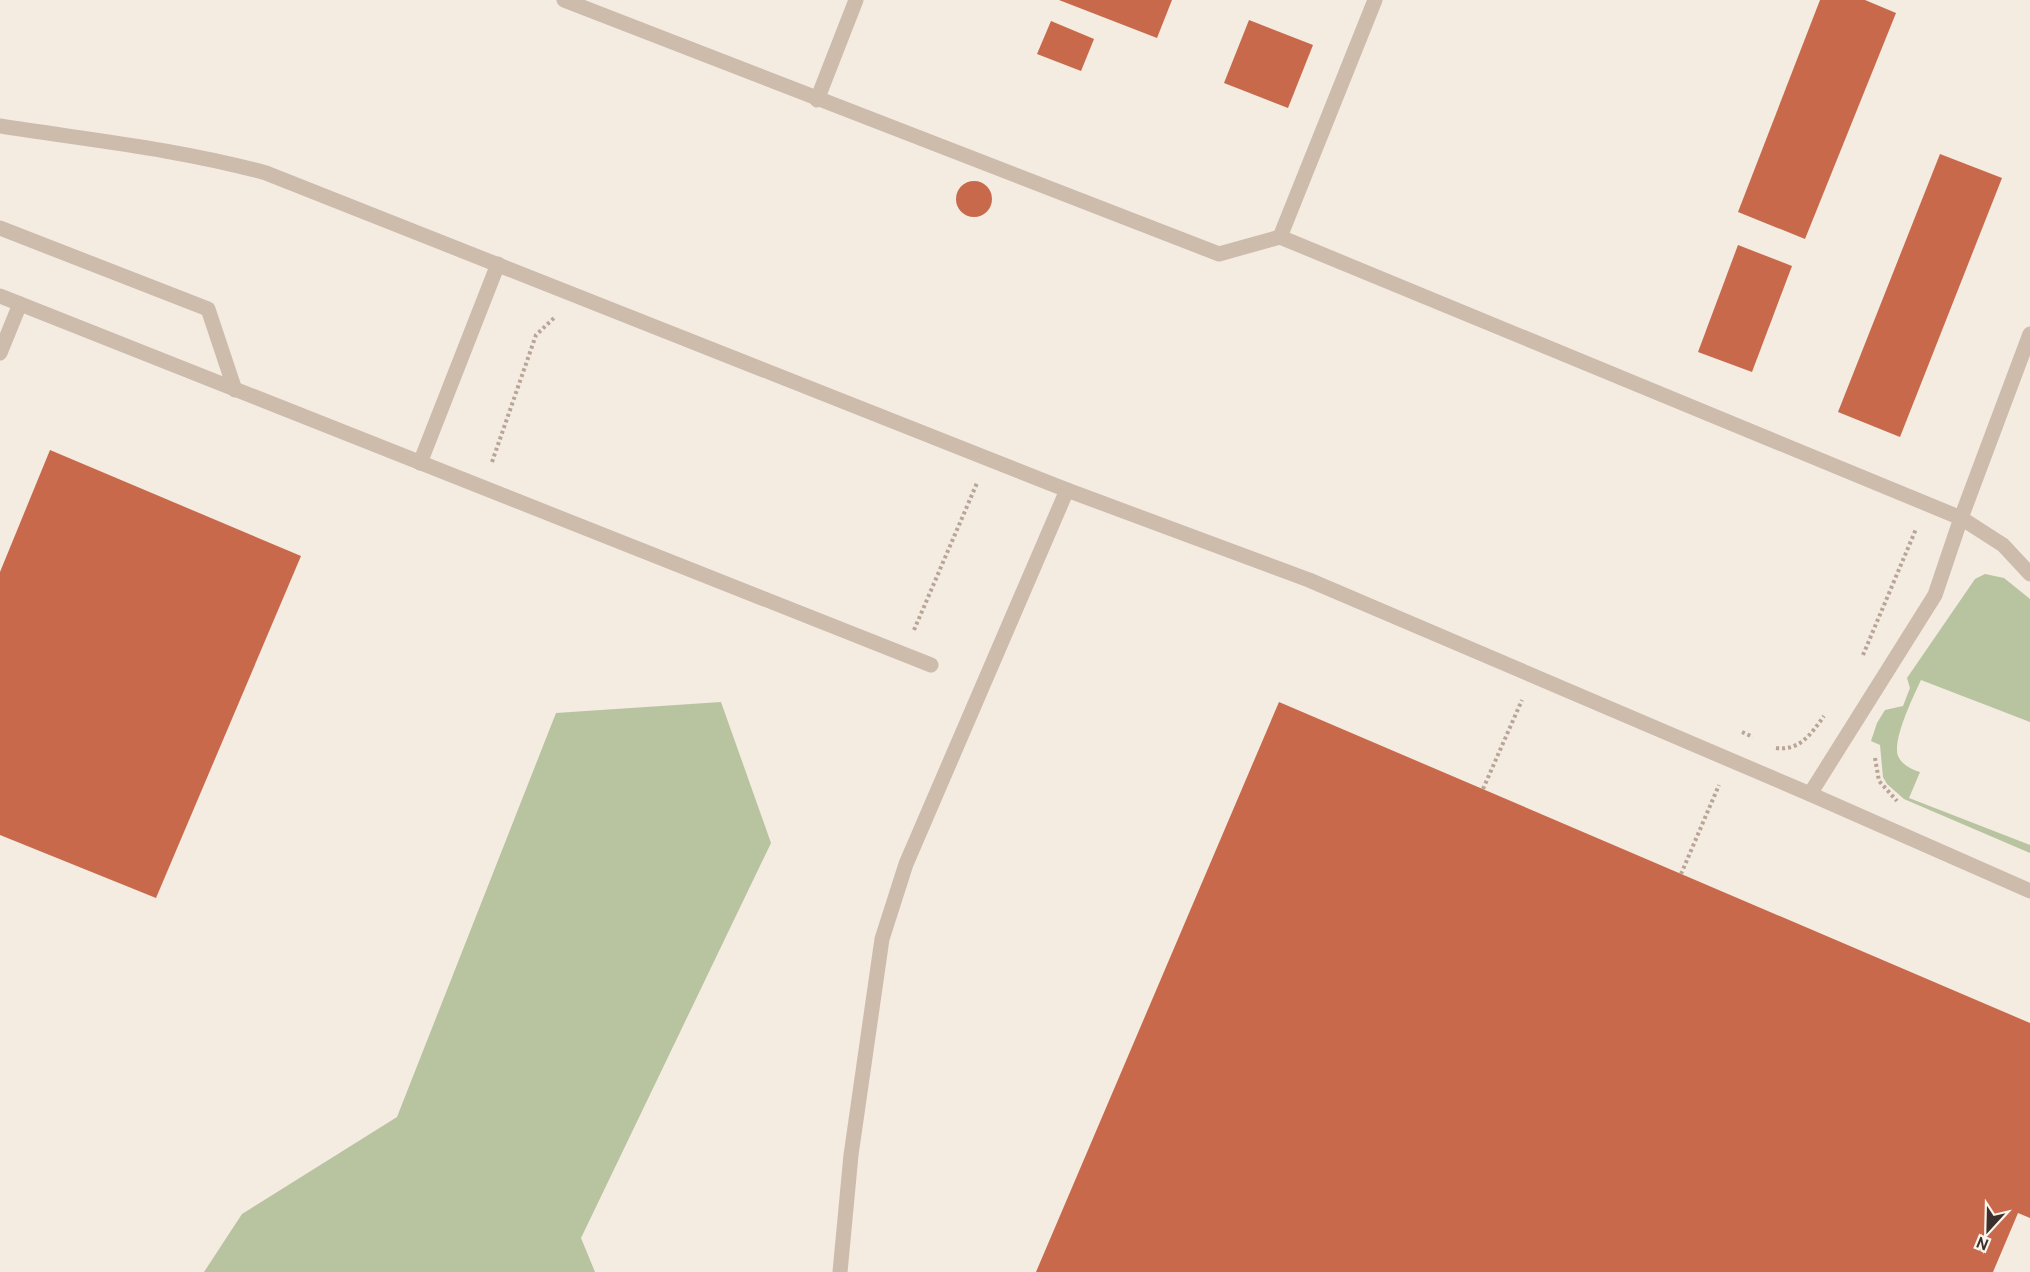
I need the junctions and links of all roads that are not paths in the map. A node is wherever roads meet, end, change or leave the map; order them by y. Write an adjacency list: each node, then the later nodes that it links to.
1 (564, 0): 4 (lane)
2 (856, 0): 4 (lane)
3 (1375, 0): 7 (lane)
4 (817, 100): 7 (lane)
5 (0, 126): 8 (lane)
6 (0, 228): 13 (lane)
7 (1280, 237): 16 (lane)
8 (498, 264): 14 (lane); 15 (lane)
9 (0, 296): 10 (lane)
10 (20, 304): 12 (lane); 13 (lane)
11 (2030, 334): 16 (lane)
12 (0, 353)
13 (236, 390): 14 (lane)
14 (420, 463): 18 (lane)
15 (1067, 490): 19 (lane); 21 (lane)
16 (1961, 518): 17 (lane); 19 (lane)
17 (2030, 574)
18 (931, 665)
19 (1810, 794): 20 (lane)
20 (2030, 891)
21 (840, 1272)

